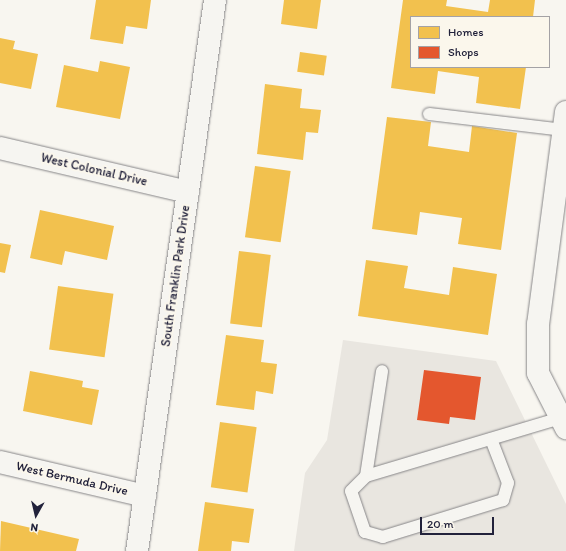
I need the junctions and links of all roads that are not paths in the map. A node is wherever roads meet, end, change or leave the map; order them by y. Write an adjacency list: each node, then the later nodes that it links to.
1 (215, 0): 5 (street, South Franklin Park Drive)
2 (429, 114): 3 (lane)
3 (565, 121): 7 (street)
4 (0, 148): 5 (street, West Colonial Drive)
5 (188, 192): 11 (street, South Franklin Park Drive)
6 (382, 371): 10 (lane)
7 (564, 423): 8 (lane)
8 (491, 439): 10 (lane); 10 (lane)
9 (0, 462): 11 (street, West Bermuda Drive)
10 (366, 476)
11 (145, 496): 12 (street, South Franklin Park Drive)
12 (137, 551)

